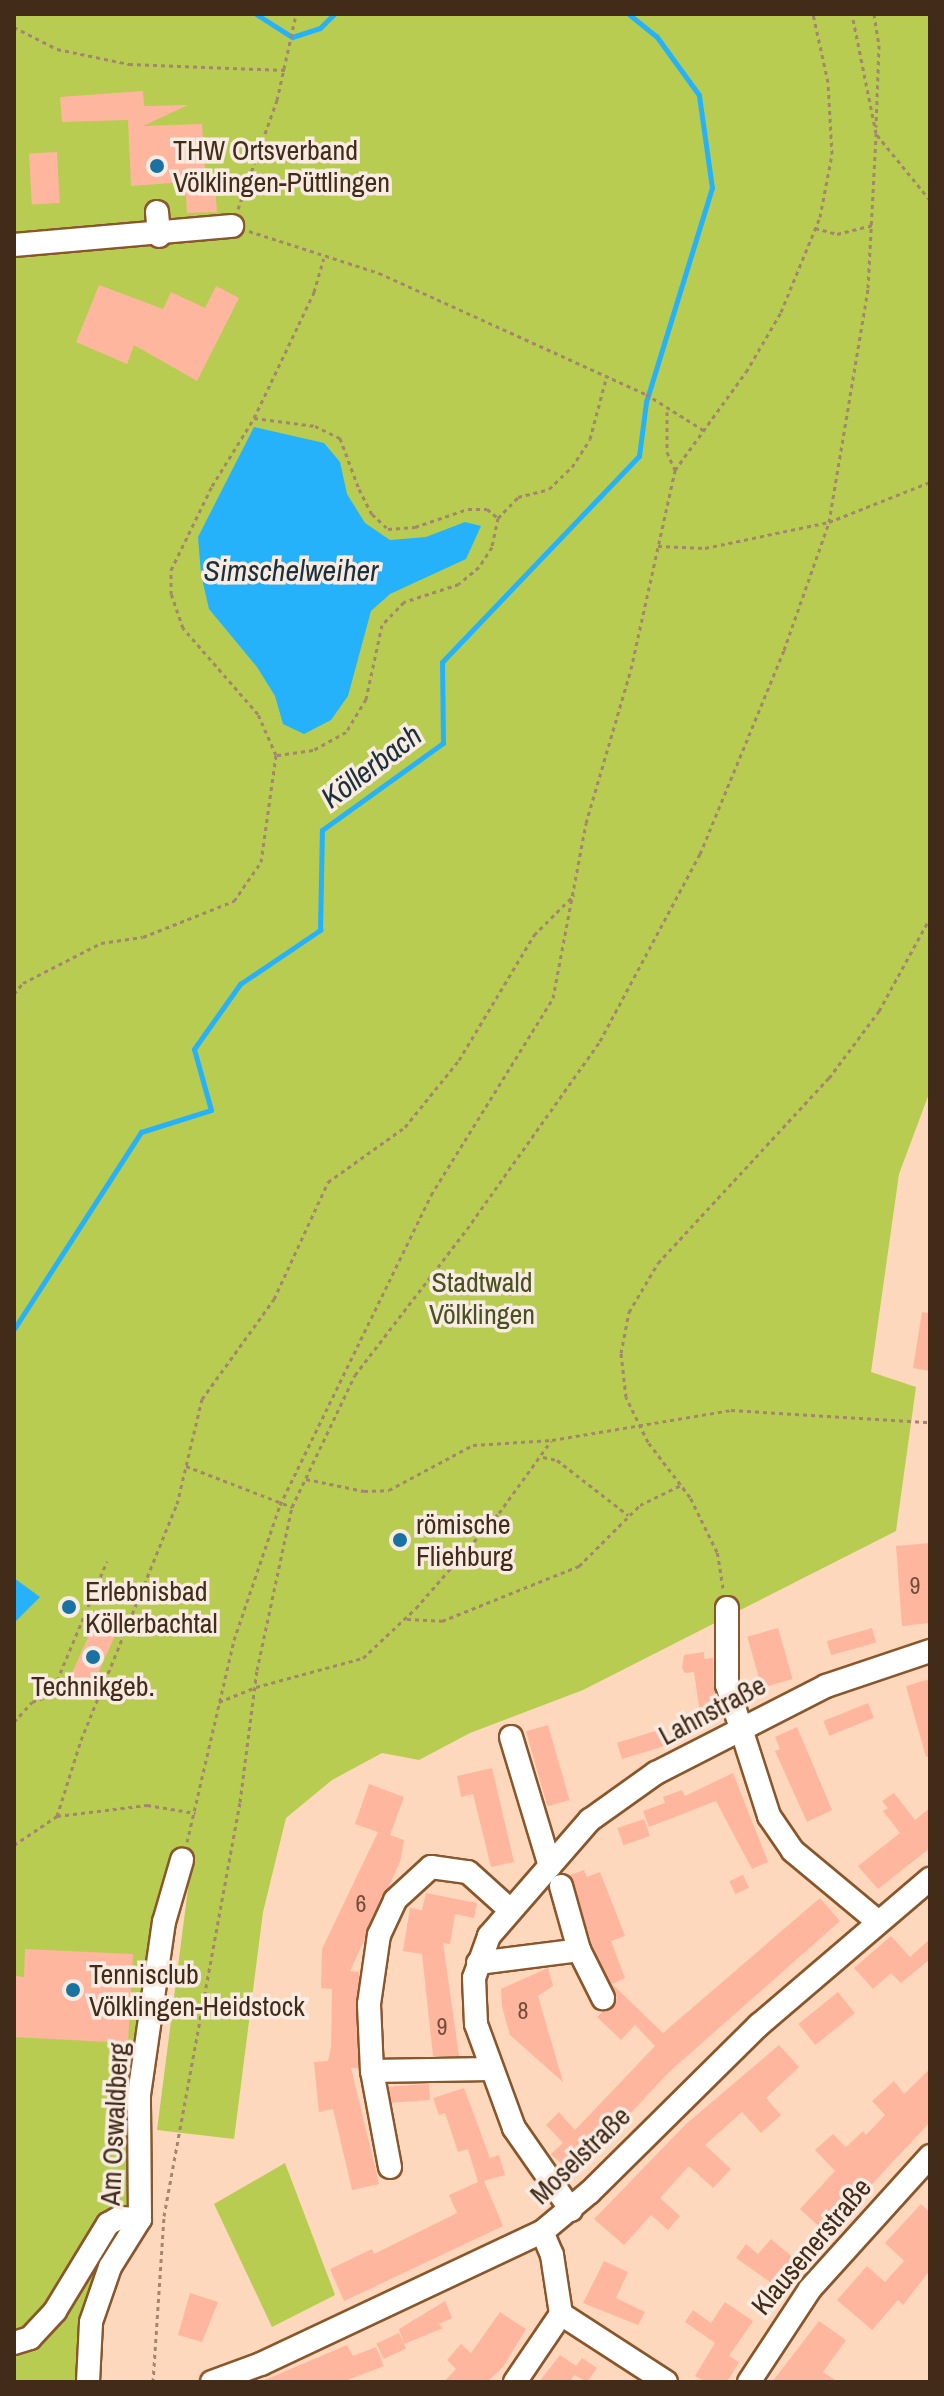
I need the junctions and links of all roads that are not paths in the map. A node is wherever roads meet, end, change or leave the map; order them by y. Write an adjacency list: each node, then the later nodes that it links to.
1 (157, 212): 3 (street)
2 (232, 226): 3 (street)
3 (159, 236): 4 (street)
4 (14, 245)
5 (727, 1608): 7 (street)
6 (930, 1651): 7 (street, Lahnstraße)
7 (740, 1726): 10 (street, Lahnstraße); 14 (street)
8 (511, 1737): 10 (street)
9 (182, 1860): 23 (street, Am Oswaldberg)
10 (550, 1866): 13 (street, Lahnstraße)
11 (930, 1879): 14 (street, Moselstraße)
12 (561, 1886): 15 (street)
13 (508, 1908): 16 (street, Lahnstraße); 19 (street)
14 (877, 1921): 22 (street, Moselstraße)
15 (579, 1950): 16 (street); 17 (street)
16 (478, 1963): 18 (street, Lahnstraße)
17 (603, 1998)
18 (491, 2069): 19 (street); 22 (street, Lahnstraße)
19 (372, 2071): 21 (street)
20 (930, 2156): 32 (street, Klausenerstraße)
21 (390, 2167)
22 (571, 2210): 24 (street, Moselstraße)
23 (140, 2219): 26 (street); 28 (street, Am Oswaldberg)
24 (542, 2232): 25 (street); 27 (street, Moselstraße)
25 (561, 2314): 30 (street); 31 (street)
26 (14, 2343)
27 (266, 2373): 29 (street, Moselstraße)
28 (88, 2382)
29 (212, 2382)
30 (515, 2382)
31 (666, 2382)
32 (749, 2382)

